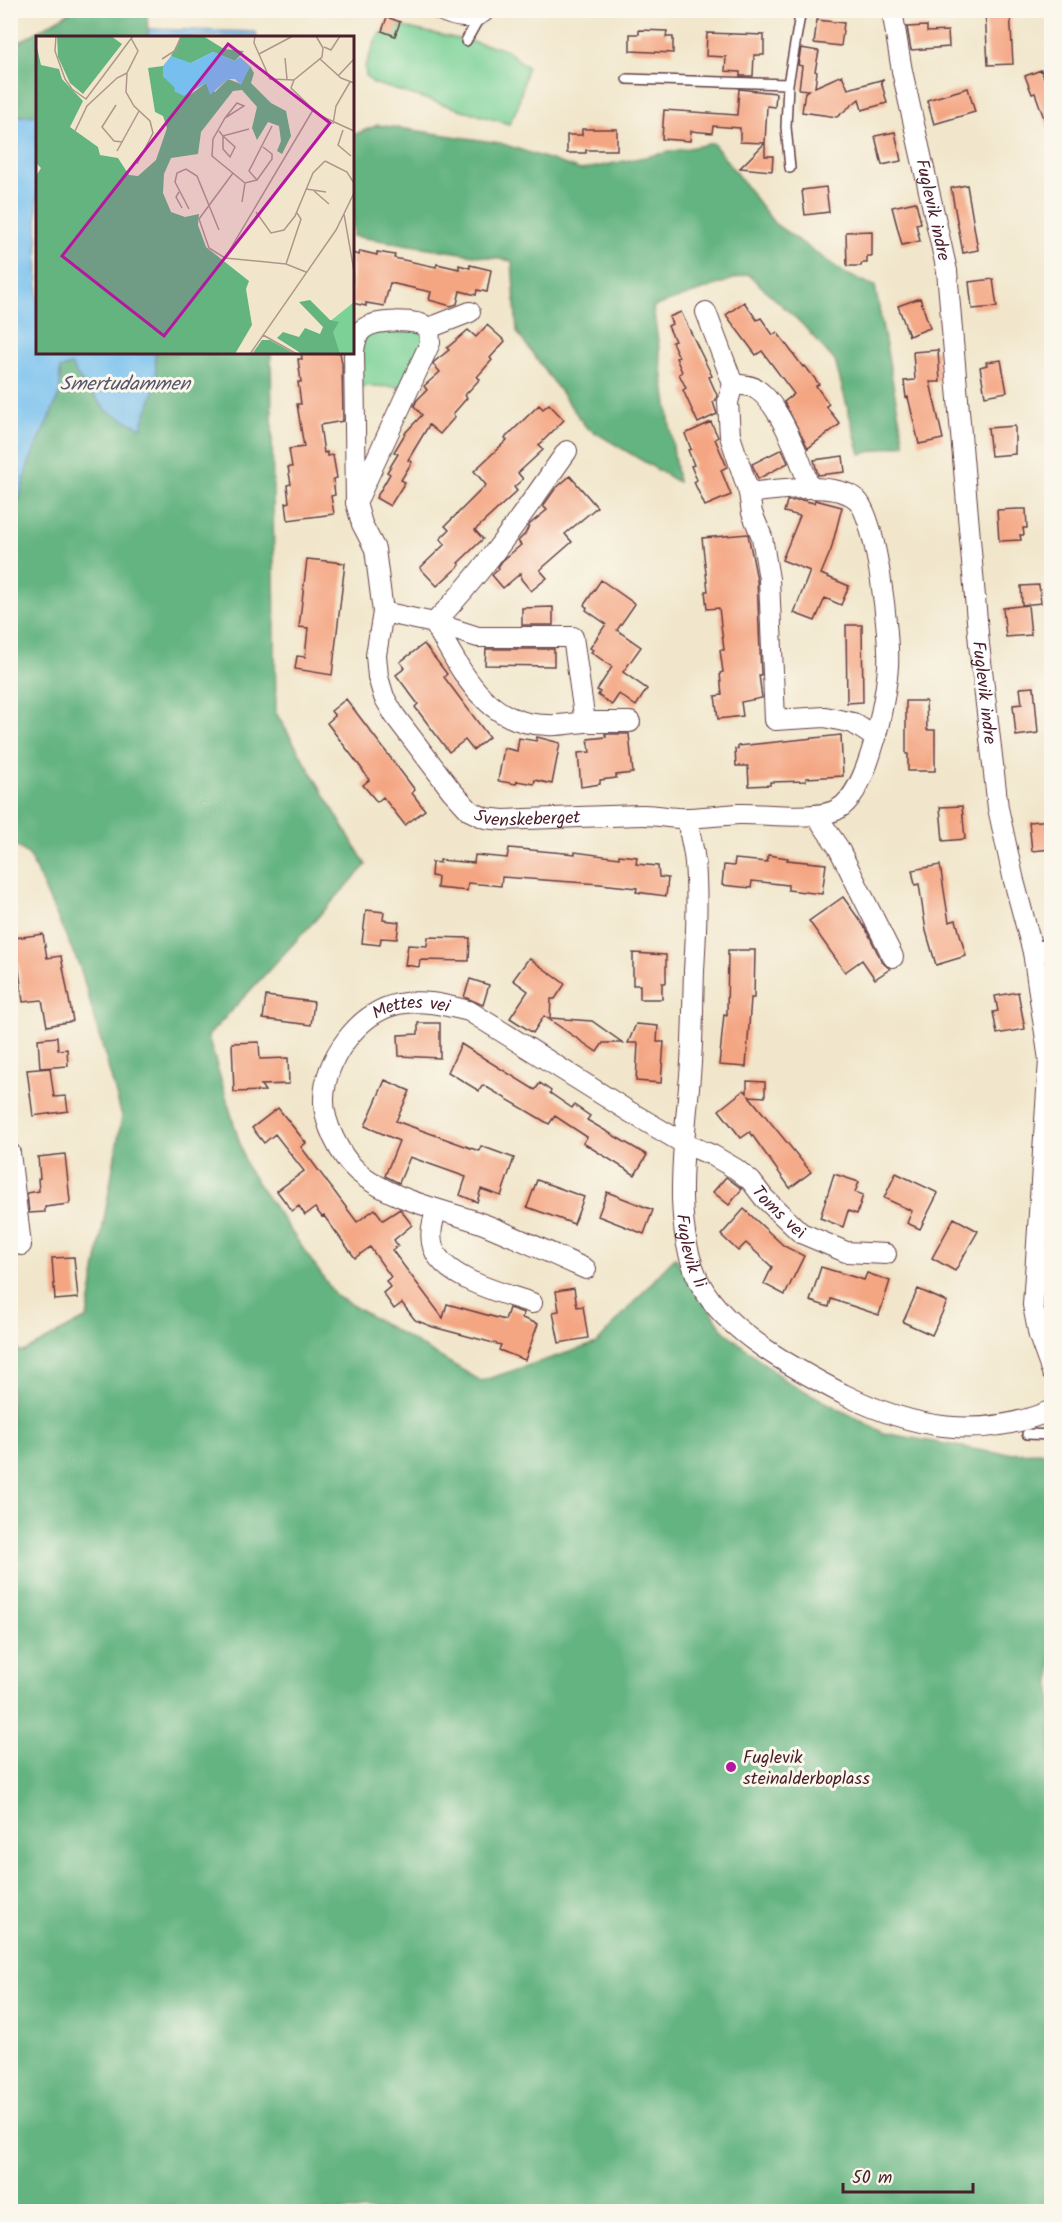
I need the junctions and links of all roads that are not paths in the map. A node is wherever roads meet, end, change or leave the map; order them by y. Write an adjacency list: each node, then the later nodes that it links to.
1 (440, 10): 4 (street)
2 (801, 10): 7 (lane)
3 (892, 10): 25 (street, Fuglevik indre)
4 (483, 13): 5 (lane)
5 (466, 41)
6 (627, 80): 7 (lane)
7 (788, 84): 8 (lane)
8 (790, 168)
9 (470, 312): 12 (street)
10 (706, 312): 13 (street)
11 (358, 326): 12 (street, Svenskeberget); 17 (street, Svenskeberget)
12 (429, 328): 17 (street)
13 (733, 384): 15 (street); 16 (street)
14 (567, 451): 19 (street)
15 (809, 487): 16 (street, Svenskeberget); 22 (street, Svenskeberget)
16 (749, 493): 22 (street)
17 (356, 503): 18 (street, Svenskeberget)
18 (383, 612): 19 (street); 24 (street, Svenskeberget)
19 (434, 623): 20 (street); 20 (street)
20 (585, 722): 21 (street)
21 (630, 722)
22 (876, 738): 23 (street, Svenskeberget)
23 (816, 815): 24 (street, Svenskeberget); 26 (street)
24 (687, 818): 27 (street, Fuglevik li)
25 (1042, 951): 34 (street, Fuglevik indre)
26 (893, 957)
27 (683, 1143): 29 (street, Mettes vei); 31 (street, Toms vei); 35 (street, Fuglevik li)
28 (10, 1153): 30 (street)
29 (436, 1210): 32 (street, Mettes vei); 33 (street)
30 (21, 1245)
31 (886, 1254)
32 (586, 1269)
33 (532, 1303)
34 (1052, 1372)
35 (1052, 1410)
36 (1027, 1434): 37 (lane)
37 (1052, 1435)

